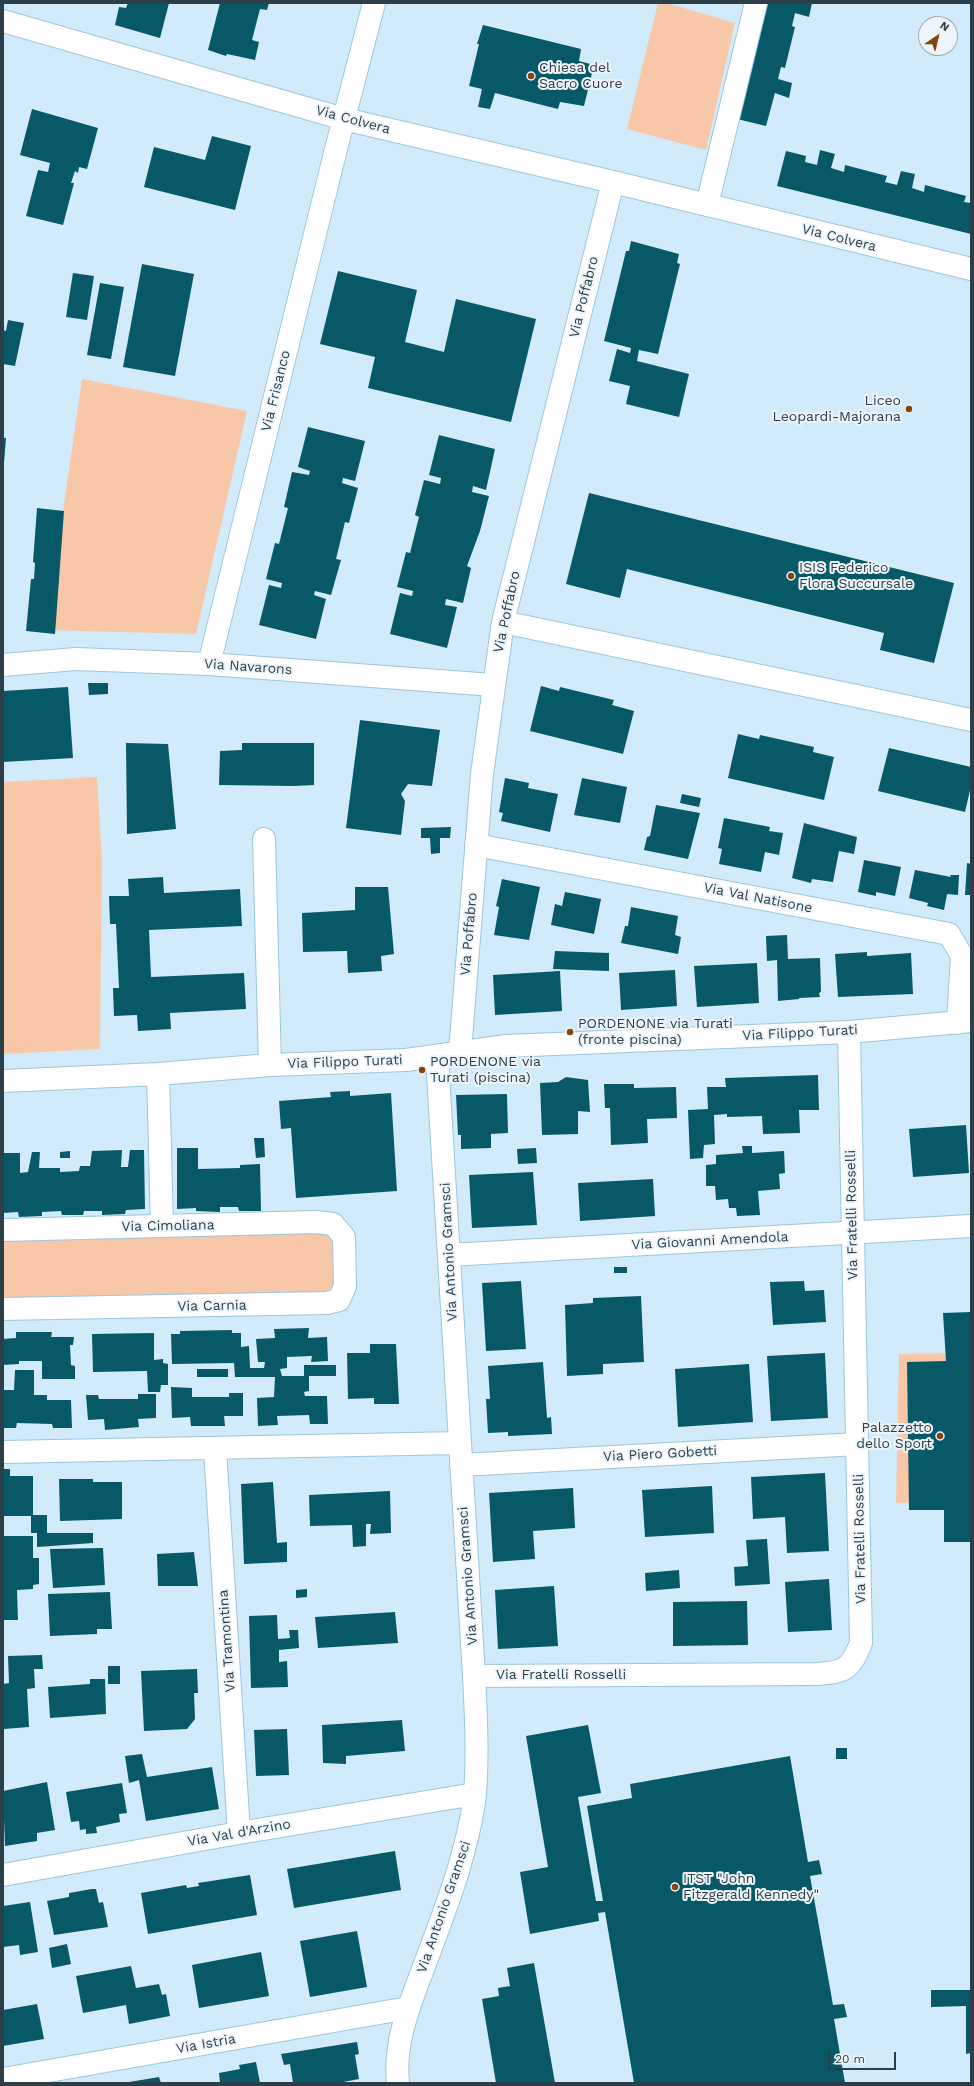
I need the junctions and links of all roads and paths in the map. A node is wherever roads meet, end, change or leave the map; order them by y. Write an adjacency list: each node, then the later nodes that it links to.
1 (374, 3): 4 (street, Via Frisanco)
2 (756, 3): 6 (street)
3 (3, 21): 4 (street, Via Colvera)
4 (344, 119): 5 (street, Via Colvera); 9 (street, Via Frisanco)
5 (614, 182): 6 (street, Via Colvera); 8 (street, Via Poffabro)
6 (707, 205): 7 (street, Via Colvera)
7 (971, 269)
8 (503, 622): 11 (street, Via Poffabro); 12 (street)
9 (209, 664): 10 (street, Via Navarons); 11 (street, Via Navarons)
10 (3, 665)
11 (493, 685): 14 (street, Via Poffabro)
12 (971, 720)
13 (264, 838): 19 (street, Via Filippo Turati)
14 (476, 845): 15 (street, Via Val Natisone); 17 (street, Via Poffabro)
15 (964, 1022): 16 (street, Via Filippo Turati)
16 (848, 1032): 17 (street, Via Filippo Turati); 26 (street, Via Fratelli Rosselli)
17 (460, 1052): 18 (street, Via Filippo Turati)
18 (437, 1057): 19 (street, Via Filippo Turati); 27 (street, Via Antonio Gramsci)
19 (270, 1065): 20 (street, Via Filippo Turati)
20 (158, 1074): 21 (street, Via Filippo Turati); 23 (street)
21 (3, 1081)
22 (333, 1224): 23 (street, Via Cimoliana); 28 (street, Via Carnia)
23 (162, 1226): 25 (street, Via Cimoliana)
24 (971, 1226): 26 (street, Via Giovanni Amendola)
25 (3, 1230)
26 (852, 1233): 27 (street, Via Giovanni Amendola); 30 (street, Via Fratelli Rosselli)
27 (449, 1255): 29 (street, Via Antonio Gramsci)
28 (3, 1310)
29 (459, 1443): 31 (street); 33 (street, Via Antonio Gramsci)
30 (858, 1444): 33 (street, Via Piero Gobetti); 34 (street, Via Fratelli Rosselli)
31 (215, 1448): 32 (street); 36 (street, Via Tramontina)
32 (3, 1452)
33 (460, 1465): 34 (street, Via Antonio Gramsci)
34 (474, 1676): 35 (street, Via Antonio Gramsci)
35 (475, 1794): 36 (street, Via Val d'Arzino); 38 (street, Via Antonio Gramsci)
36 (239, 1833): 37 (street, Via Val d'Arzino)
37 (3, 1875)
38 (408, 2008): 39 (street, Via Istria); 40 (street, Via Antonio Gramsci)
39 (3, 2079)
40 (398, 2083)

